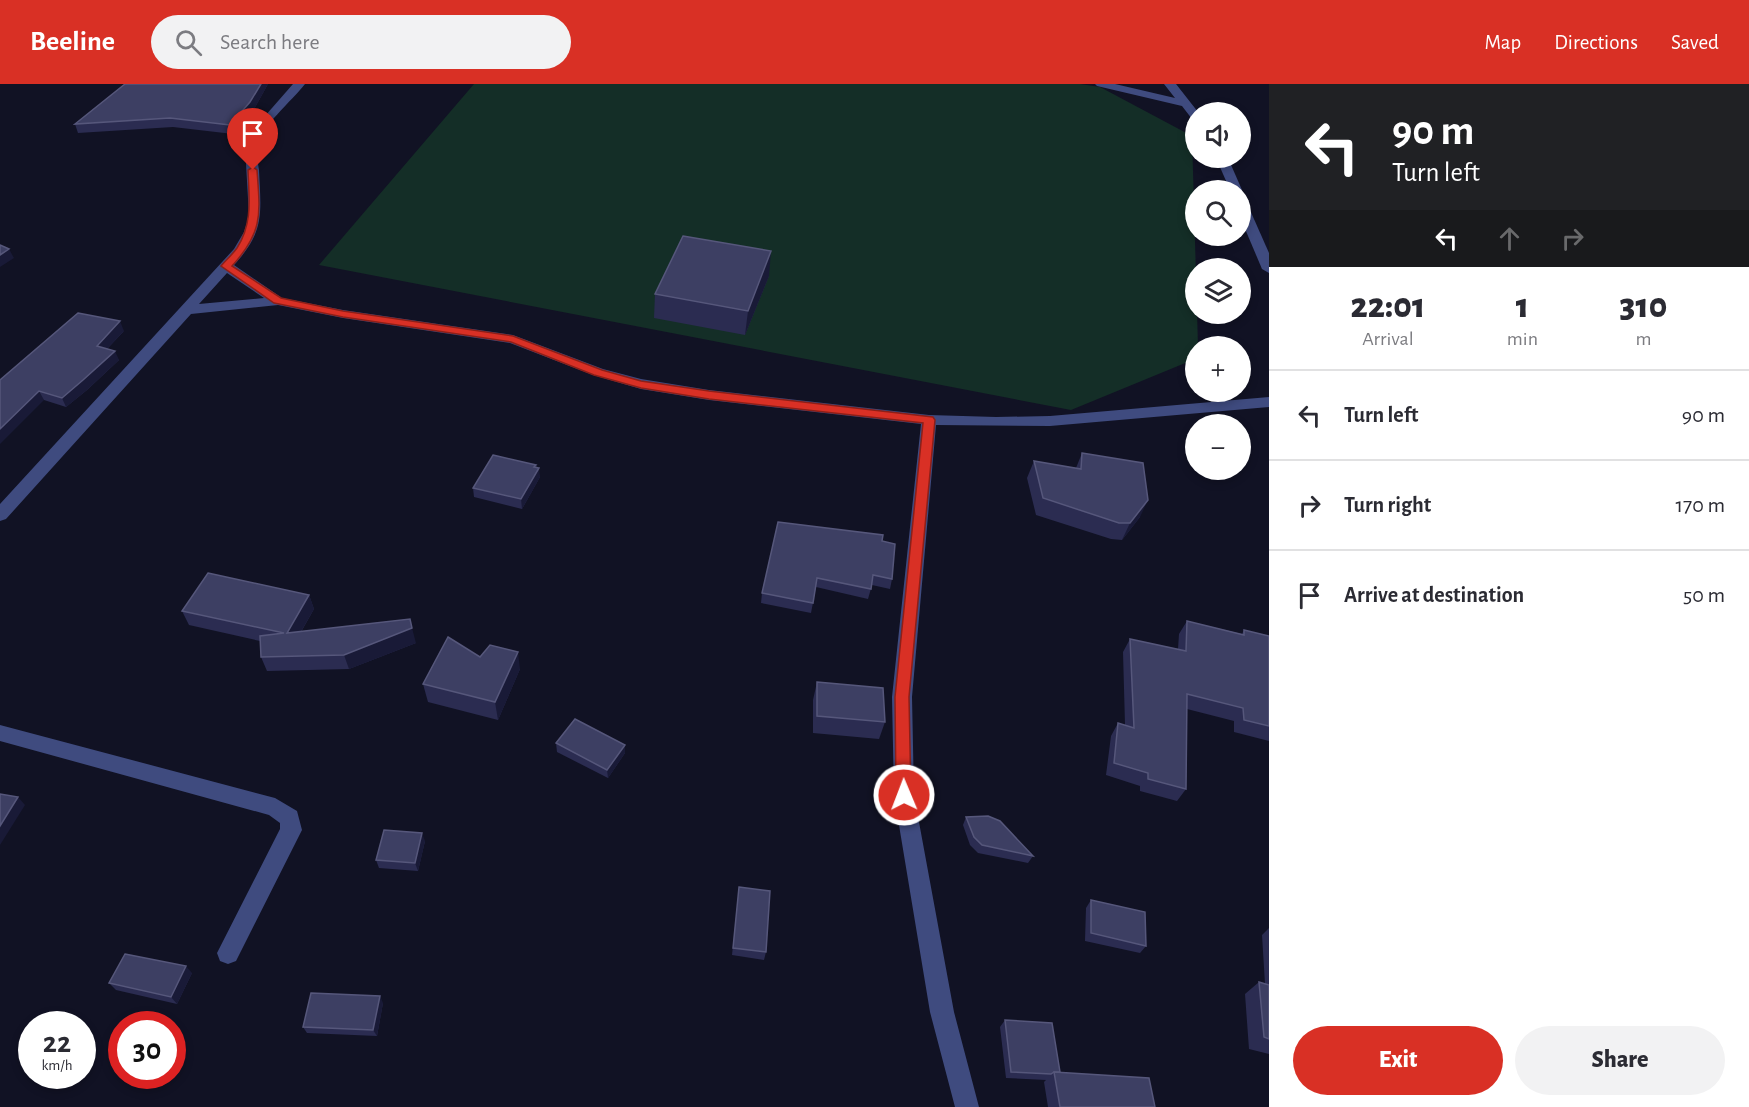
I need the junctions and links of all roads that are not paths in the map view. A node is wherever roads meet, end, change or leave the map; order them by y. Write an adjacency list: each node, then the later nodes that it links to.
1 (299, 84): 9 (street)
2 (1101, 84): 4 (street)
3 (1170, 84): 6 (street)
4 (1145, 93): 5 (street); 7 (street)
5 (1123, 99)
6 (1185, 102)
7 (1185, 103)
8 (1251, 227): 10 (street)
9 (226, 266): 11 (street); 12 (street)
10 (1269, 269)
11 (278, 301): 12 (street); 14 (street)
12 (185, 310): 15 (street)
13 (1269, 402): 14 (street)
14 (929, 420): 18 (street)
15 (0, 515)
16 (0, 733): 17 (street)
17 (228, 953)
18 (968, 1107)

